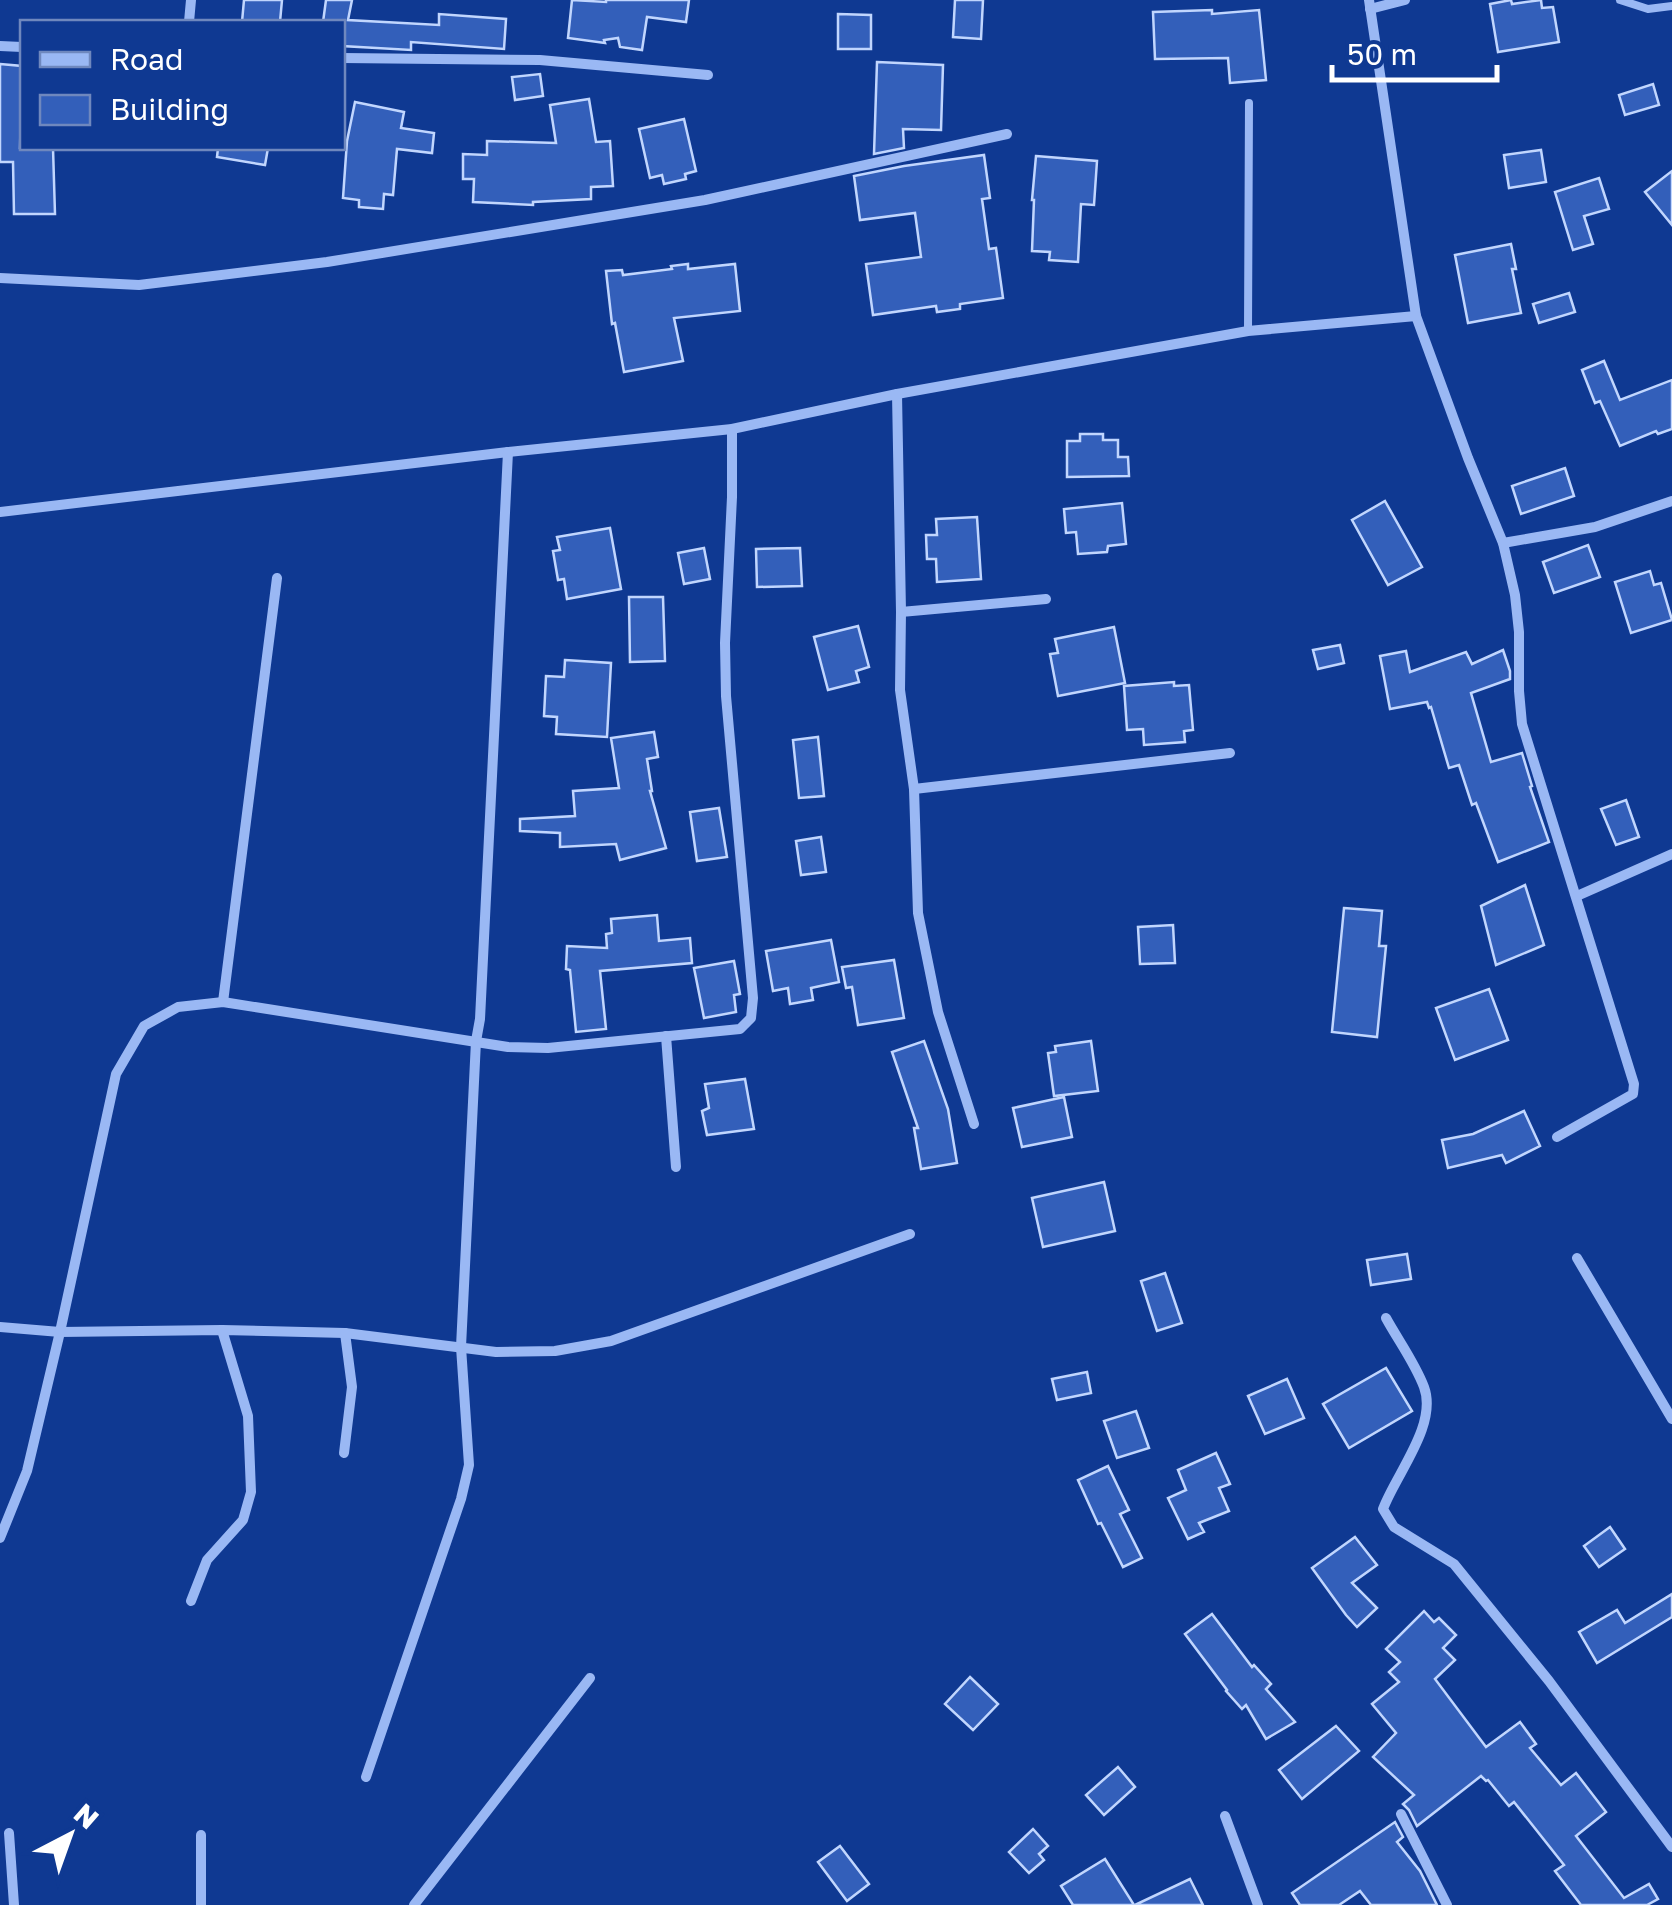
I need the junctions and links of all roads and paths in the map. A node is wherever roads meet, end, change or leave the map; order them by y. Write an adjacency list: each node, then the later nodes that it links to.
1 (1405, 0): 3 (street)
2 (1620, 0): 4 (lane)
3 (1370, 5): 10 (street)
4 (1672, 6)
5 (345, 58): 6 (street)
6 (708, 74)
7 (1249, 103): 11 (lane)
8 (1008, 134): 9 (street)
9 (0, 278)
10 (1416, 316): 11 (street); 17 (street)
11 (1248, 331): 12 (street)
12 (896, 394): 13 (street); 20 (street)
13 (732, 429): 14 (street); 26 (street)
14 (508, 452): 16 (street); 27 (street)
15 (1671, 504): 17 (street)
16 (0, 512)
17 (1504, 543): 24 (street)
18 (277, 578): 25 (street)
19 (1046, 599): 20 (street)
20 (900, 612): 22 (street)
21 (1230, 753): 22 (street)
22 (914, 789): 28 (street)
23 (1672, 854): 24 (street)
24 (1577, 896): 29 (street)
25 (223, 1002): 27 (street); 36 (street)
26 (666, 1036): 27 (street); 30 (street)
27 (476, 1041): 38 (street)
28 (974, 1124)
29 (1557, 1137)
30 (676, 1167)
31 (910, 1234): 38 (street)
32 (1577, 1258): 39 (street)
33 (1386, 1318): 49 (street)
34 (0, 1326): 36 (street)
35 (222, 1330): 36 (street); 37 (street); 42 (street)
36 (60, 1332): 41 (street)
37 (344, 1332): 38 (street); 40 (street)
38 (461, 1347): 44 (street)
39 (1672, 1419)
40 (344, 1452)
41 (0, 1538)
42 (191, 1600)
43 (590, 1678): 52 (street)
44 (366, 1776)
45 (1401, 1814): 54 (street)
46 (1226, 1816): 53 (street)
47 (8, 1834): 50 (street)
48 (200, 1835): 51 (street)
49 (1672, 1848)
50 (14, 1905)
51 (202, 1905)
52 (414, 1905)
53 (1258, 1905)
54 (1447, 1905)

